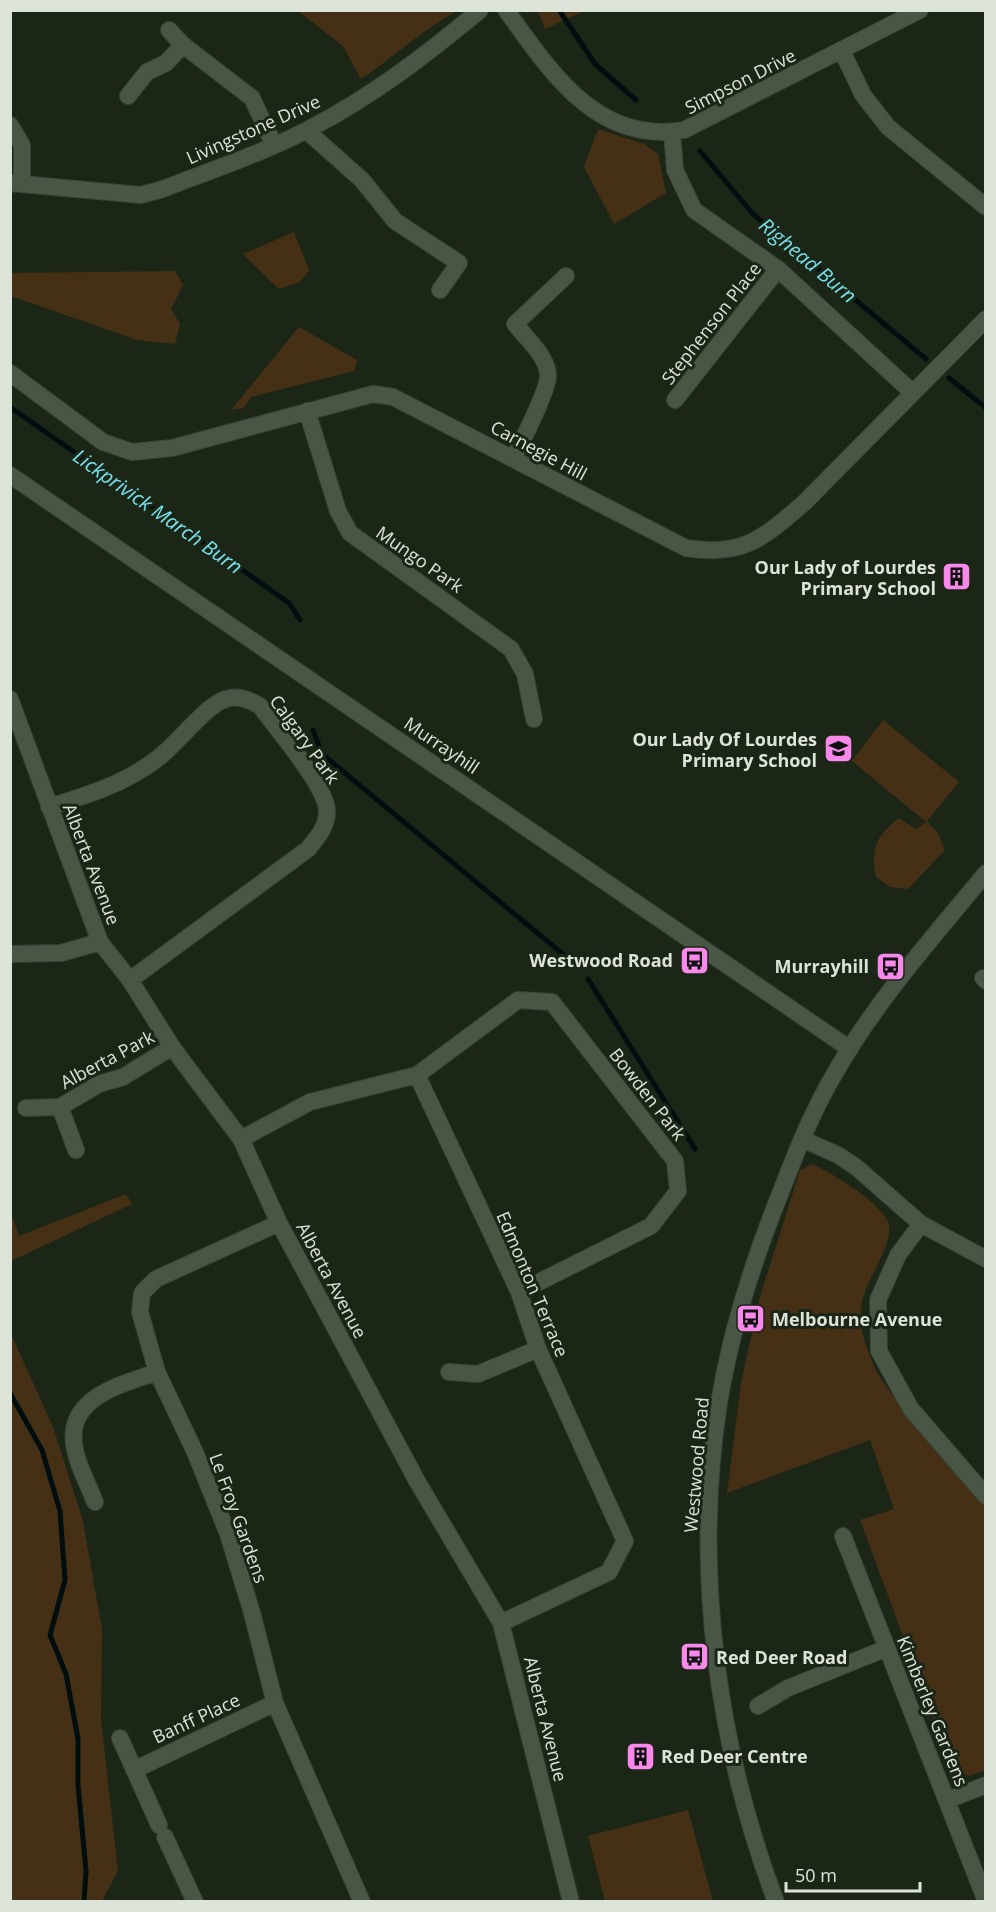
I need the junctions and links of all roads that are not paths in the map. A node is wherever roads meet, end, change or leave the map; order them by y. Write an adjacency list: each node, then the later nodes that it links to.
1 (480, 10): 9 (street, Livingstone Drive)
2 (506, 10): 10 (street, Simpson Drive)
3 (920, 10): 6 (street, Simpson Drive)
4 (169, 30): 5 (street)
5 (183, 45): 7 (street); 11 (street)
6 (842, 51): 10 (street, Simpson Drive); 13 (street)
7 (128, 96)
8 (10, 125): 12 (street)
9 (307, 131): 11 (street, Livingstone Drive); 16 (street)
10 (672, 132): 14 (street)
11 (274, 145): 12 (street, Livingstone Drive)
12 (16, 183)
13 (986, 207)
14 (778, 269): 19 (street); 20 (street, Stephenson Place)
15 (566, 276): 22 (street)
16 (440, 290)
17 (986, 319): 19 (street, Carnegie Hill)
18 (10, 373): 21 (street, Carnegie Hill)
19 (913, 393): 22 (street, Carnegie Hill)
20 (675, 400)
21 (307, 411): 22 (street, Carnegie Hill); 25 (street, Mungo Park)
22 (513, 458)
23 (10, 475): 32 (street, Murrayhill)
24 (10, 699): 26 (street, Alberta Avenue)
25 (534, 719)
26 (49, 807): 28 (street, Alberta Avenue); 30 (street, Calgary Park)
27 (986, 873): 32 (street, Westwood Road)
28 (100, 942): 29 (street); 30 (street, Alberta Avenue)
29 (10, 954)
30 (130, 980): 31 (street, Alberta Avenue)
31 (172, 1047): 34 (street, Alberta Park); 36 (street, Alberta Avenue)
32 (850, 1049): 37 (street, Westwood Road)
33 (417, 1075): 36 (street); 42 (street, Edmonton Terrace); 42 (street, Bowden Park)
34 (60, 1107): 35 (street, Alberta Park); 38 (street, Alberta Park)
35 (26, 1108)
36 (241, 1139): 39 (street, Alberta Avenue)
37 (802, 1139): 40 (street); 61 (street, Westwood Road)
38 (76, 1150)
39 (279, 1223): 44 (street, Le Froy Gardens); 49 (street, Alberta Avenue)
40 (921, 1224): 41 (street); 46 (street)
41 (986, 1258)
42 (519, 1292): 43 (street, Edmonton Terrace)
43 (538, 1348): 45 (street); 49 (street, Edmonton Terrace)
44 (157, 1372): 47 (street); 51 (street, Le Froy Gardens)
45 (448, 1372)
46 (986, 1496)
47 (95, 1502)
48 (843, 1536): 50 (street, Kimberley Gardens)
49 (501, 1623): 60 (street, Alberta Avenue)
50 (887, 1648): 52 (street); 56 (street, Kimberley Gardens)
51 (275, 1703): 54 (street, Banff Place); 59 (street, Le Froy Gardens)
52 (758, 1706)
53 (120, 1738): 54 (street)
54 (134, 1770): 58 (street)
55 (986, 1785): 56 (street)
56 (948, 1800): 57 (street, Kimberley Gardens)
57 (985, 1900): 62 (street)
58 (195, 1902)
59 (362, 1902)
60 (571, 1902)
61 (776, 1902)
62 (980, 1902)

